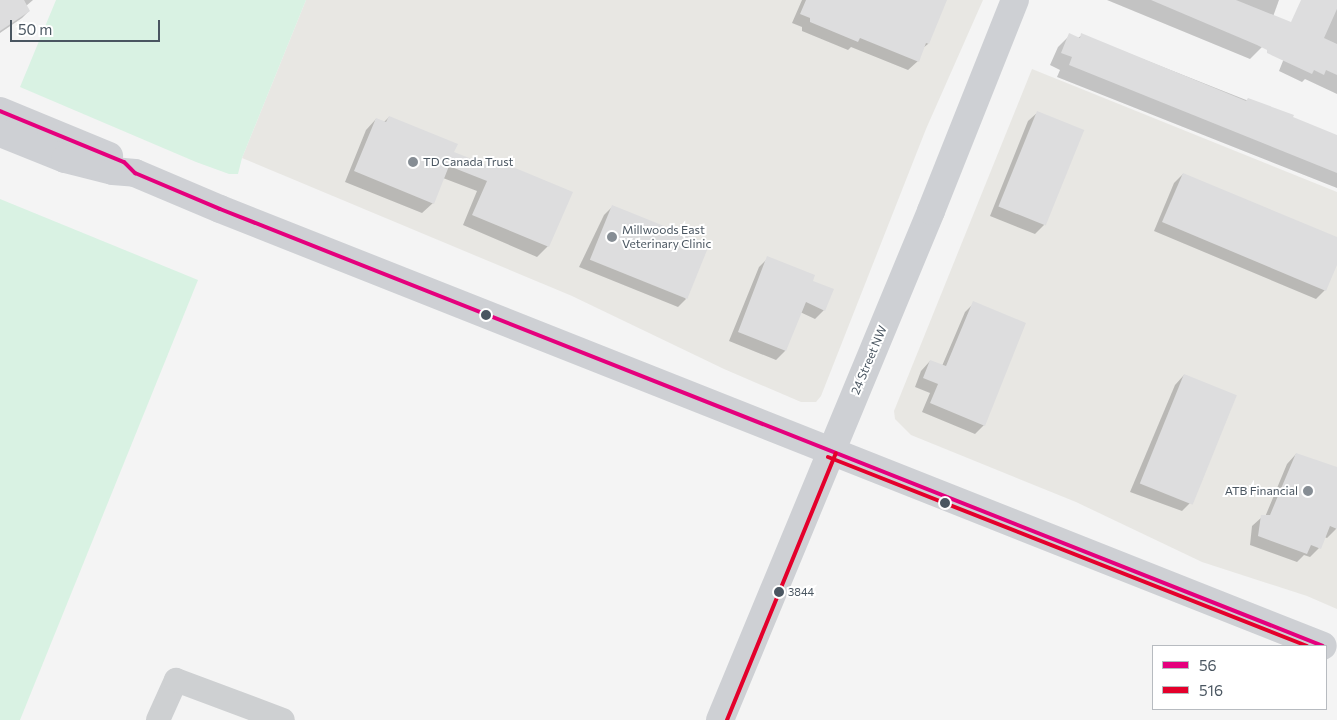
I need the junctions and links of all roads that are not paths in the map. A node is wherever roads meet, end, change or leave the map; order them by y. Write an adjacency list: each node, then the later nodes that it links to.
1 (1015, 0): 5 (main road, 24 Street NW)
2 (0, 111): 4 (main road)
3 (0, 133): 4 (main road)
4 (134, 173): 5 (main road)
5 (830, 451): 6 (main road); 9 (main road, 24 Street NW)
6 (1320, 645)
7 (158, 720): 8 (street)
8 (283, 720)
9 (720, 720)

